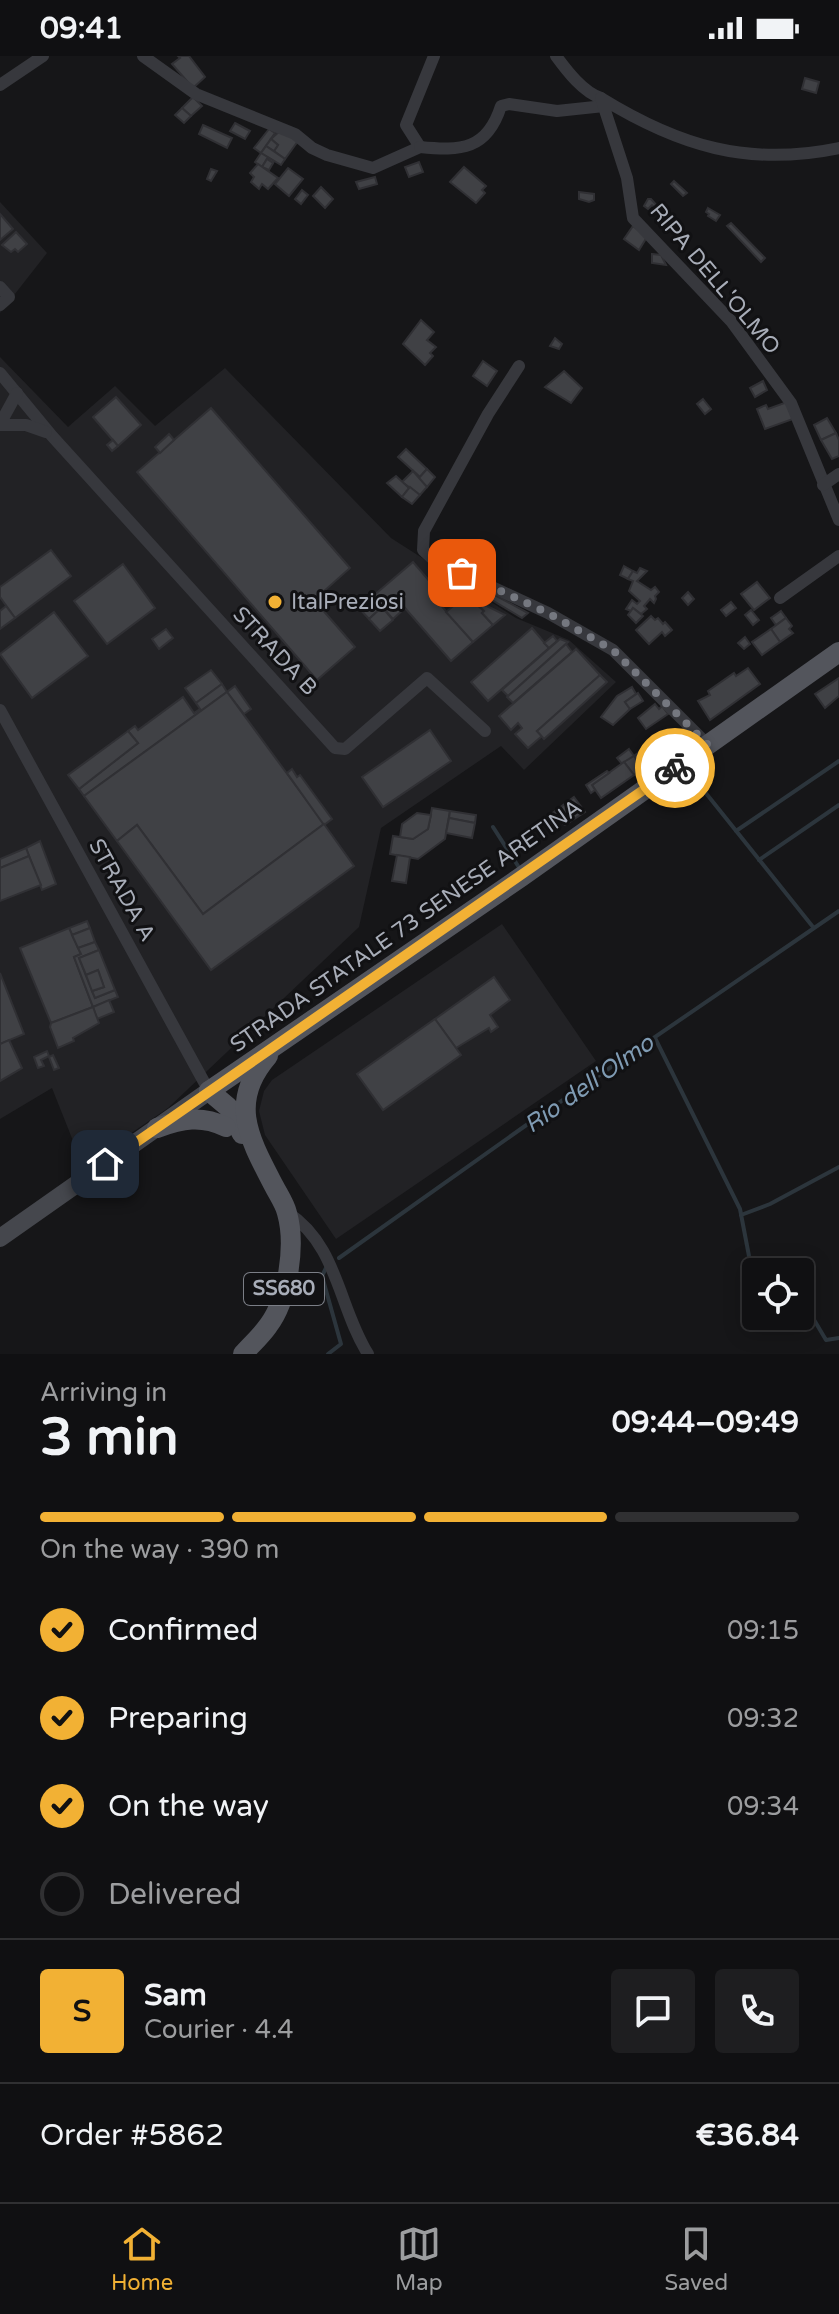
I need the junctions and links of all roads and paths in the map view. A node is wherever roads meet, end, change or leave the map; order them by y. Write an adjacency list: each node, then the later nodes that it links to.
1 (43, 56): 5 (street)
2 (143, 56): 7 (street)
3 (434, 56): 7 (street)
4 (556, 56): 6 (street)
5 (0, 85)
6 (603, 102): 7 (street); 8 (street); 17 (street, RIPA DELL'OLMO)
7 (420, 147)
8 (839, 148)
9 (0, 287): 10 (street)
10 (0, 305)
11 (519, 366): 24 (street)
12 (0, 373): 13 (street, STRADA B)
13 (17, 393): 14 (street); 15 (street, STRADA B)
14 (0, 425): 15 (street)
15 (52, 436): 23 (street, STRADA B)
16 (839, 474): 17 (street)
17 (823, 485): 18 (street, RIPA DELL'OLMO)
18 (839, 520)
19 (839, 556): 20 (street)
20 (780, 598)
21 (839, 652): 24 (main road, STRADA STATALE 73 SENESE ARETINA)
22 (0, 710): 26 (street, STRADA A)
23 (485, 731)
24 (708, 745): 25 (main road, STRADA STATALE 73 SENESE ARETINA)
25 (302, 1027): 26 (main road, STRADA STATALE 73 SENESE ARETINA); 30 (main road, SS680)
26 (209, 1091): 27 (main road, SS680); 28 (main road, STRADA STATALE 73 SENESE ARETINA); 29 (main road, SS680)
27 (226, 1127): 28 (main road, SS680); 29 (main road, SS680)
28 (157, 1128): 32 (main road, STRADA STATALE 73 SENESE ARETINA)
29 (247, 1144): 30 (main road, SS680)
30 (267, 1173): 31 (main road, SS680)
31 (287, 1212): 33 (main road, SS680); 34 (street)
32 (0, 1238)
33 (243, 1354)
34 (368, 1354)

